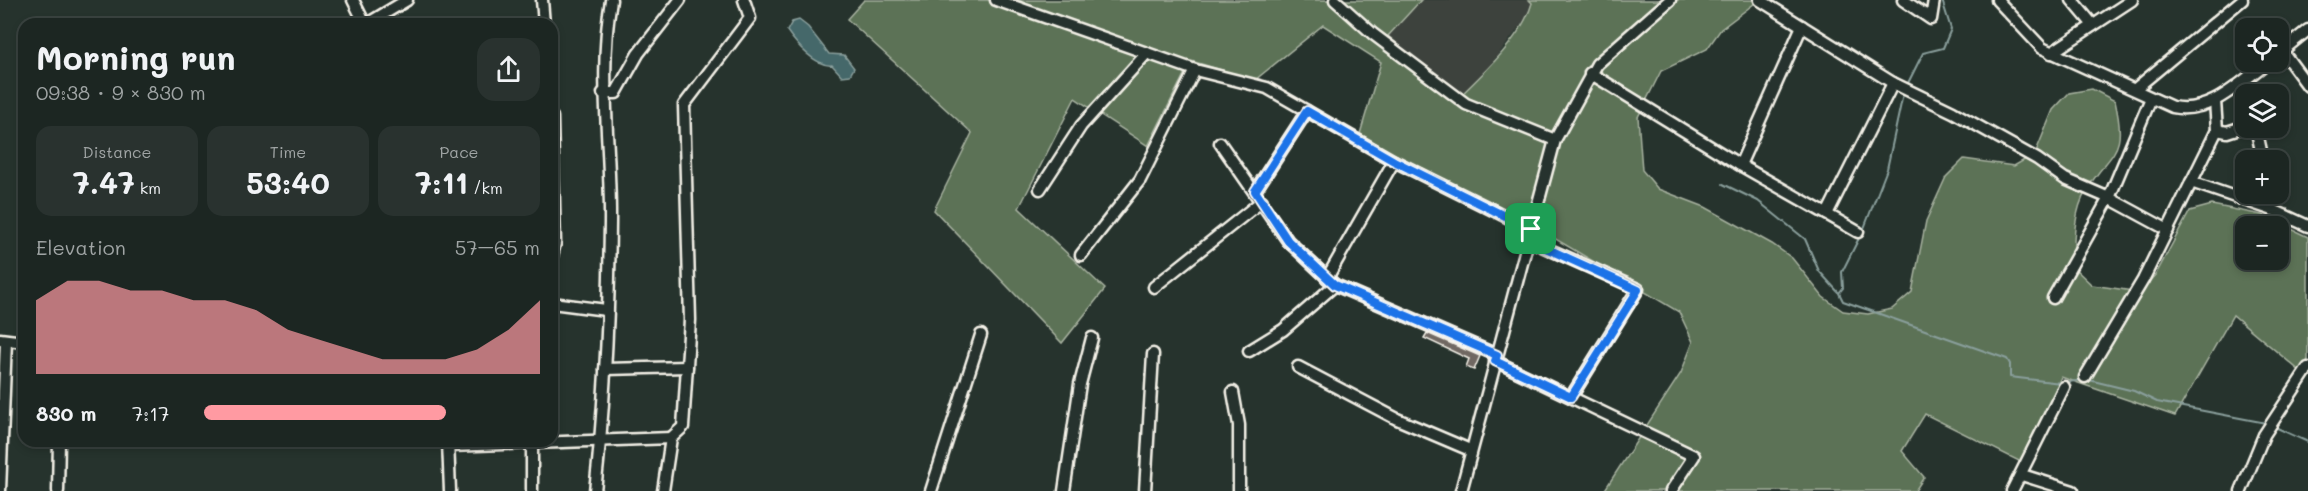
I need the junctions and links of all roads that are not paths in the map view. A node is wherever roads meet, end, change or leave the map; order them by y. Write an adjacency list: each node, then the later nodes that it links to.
1 (353, 0): 17 (street)
2 (407, 0): 18 (street)
3 (542, 0): 19 (street)
4 (611, 0): 33 (street)
5 (680, 0): 33 (street)
6 (744, 0): 69 (street)
7 (996, 0): 24 (street)
8 (1335, 0): 39 (street)
9 (1670, 0): 29 (street)
10 (1760, 0): 21 (street)
11 (1902, 0): 12 (street)
12 (1934, 0)
13 (1997, 0): 25 (street)
14 (2072, 0): 20 (street)
15 (2132, 0): 20 (street)
16 (2242, 0): 32 (street)
17 (363, 18)
18 (376, 18)
19 (544, 18)
20 (2093, 25): 25 (street)
21 (1802, 26): 30 (street); 42 (street)
22 (2308, 30): 23 (street)
23 (2289, 45)
24 (1147, 53): 27 (street); 44 (street)
25 (2051, 53): 32 (street)
26 (2289, 63): 31 (street)
27 (1195, 70): 36 (street); 56 (street)
28 (2254, 72): 35 (street)
29 (1590, 73): 39 (street); 42 (street)
30 (1893, 83): 46 (street); 50 (street)
31 (2308, 86)
32 (2135, 89): 34 (street)
33 (603, 93): 61 (street)
34 (2151, 98): 35 (street); 46 (street)
35 (2215, 101): 38 (street)
36 (1307, 111): 41 (street); 45 (street)
37 (2235, 129): 38 (street)
38 (2217, 130): 43 (street)
39 (1555, 140): 52 (street)
40 (1220, 144): 45 (street)
41 (1394, 161): 52 (street); 57 (street)
42 (1740, 165): 50 (street)
43 (2191, 182): 49 (street); 53 (street)
44 (1040, 189)
45 (1255, 191): 47 (street)
46 (2109, 198): 53 (street); 59 (street)
47 (1262, 201): 57 (street); 58 (street)
48 (2272, 204): 49 (street)
49 (2273, 210): 51 (street)
50 (1827, 214): 54 (street)
51 (2308, 226)
52 (1531, 229): 55 (street)
53 (2168, 230): 73 (street)
54 (1858, 232)
55 (1528, 240): 68 (street); 76 (street)
56 (1081, 255)
57 (1331, 282): 66 (street); 68 (street)
58 (1154, 287)
59 (2053, 298)
60 (558, 304): 61 (street)
61 (606, 310): 72 (street)
62 (981, 335): 92 (street)
63 (1092, 338): 93 (street)
64 (3, 340): 65 (street); 77 (street)
65 (18, 341)
66 (1249, 351)
67 (1153, 354): 94 (street)
68 (1496, 358): 76 (street); 84 (street)
69 (687, 367): 72 (street); 78 (street)
70 (1298, 368): 84 (street)
71 (2308, 368): 100 (street)
72 (604, 369): 79 (street)
73 (2085, 377)
74 (2064, 387): 85 (street)
75 (1233, 392): 95 (street)
76 (1571, 397): 97 (street)
77 (2, 422): 86 (street)
78 (671, 438): 79 (street); 91 (street)
79 (601, 439): 80 (street); 90 (street)
80 (558, 441)
81 (58, 447): 87 (street)
82 (449, 447): 88 (street)
83 (532, 447): 89 (street)
84 (1470, 450): 96 (street)
85 (2022, 475): 98 (street); 99 (street)
86 (0, 491)
87 (57, 491)
88 (450, 491)
89 (532, 491)
90 (595, 491)
91 (663, 491)
92 (931, 491)
93 (1064, 491)
94 (1144, 491)
95 (1239, 491)
96 (1461, 491)
97 (1671, 491)
98 (2012, 491)
99 (2073, 491)
100 (2241, 491)

